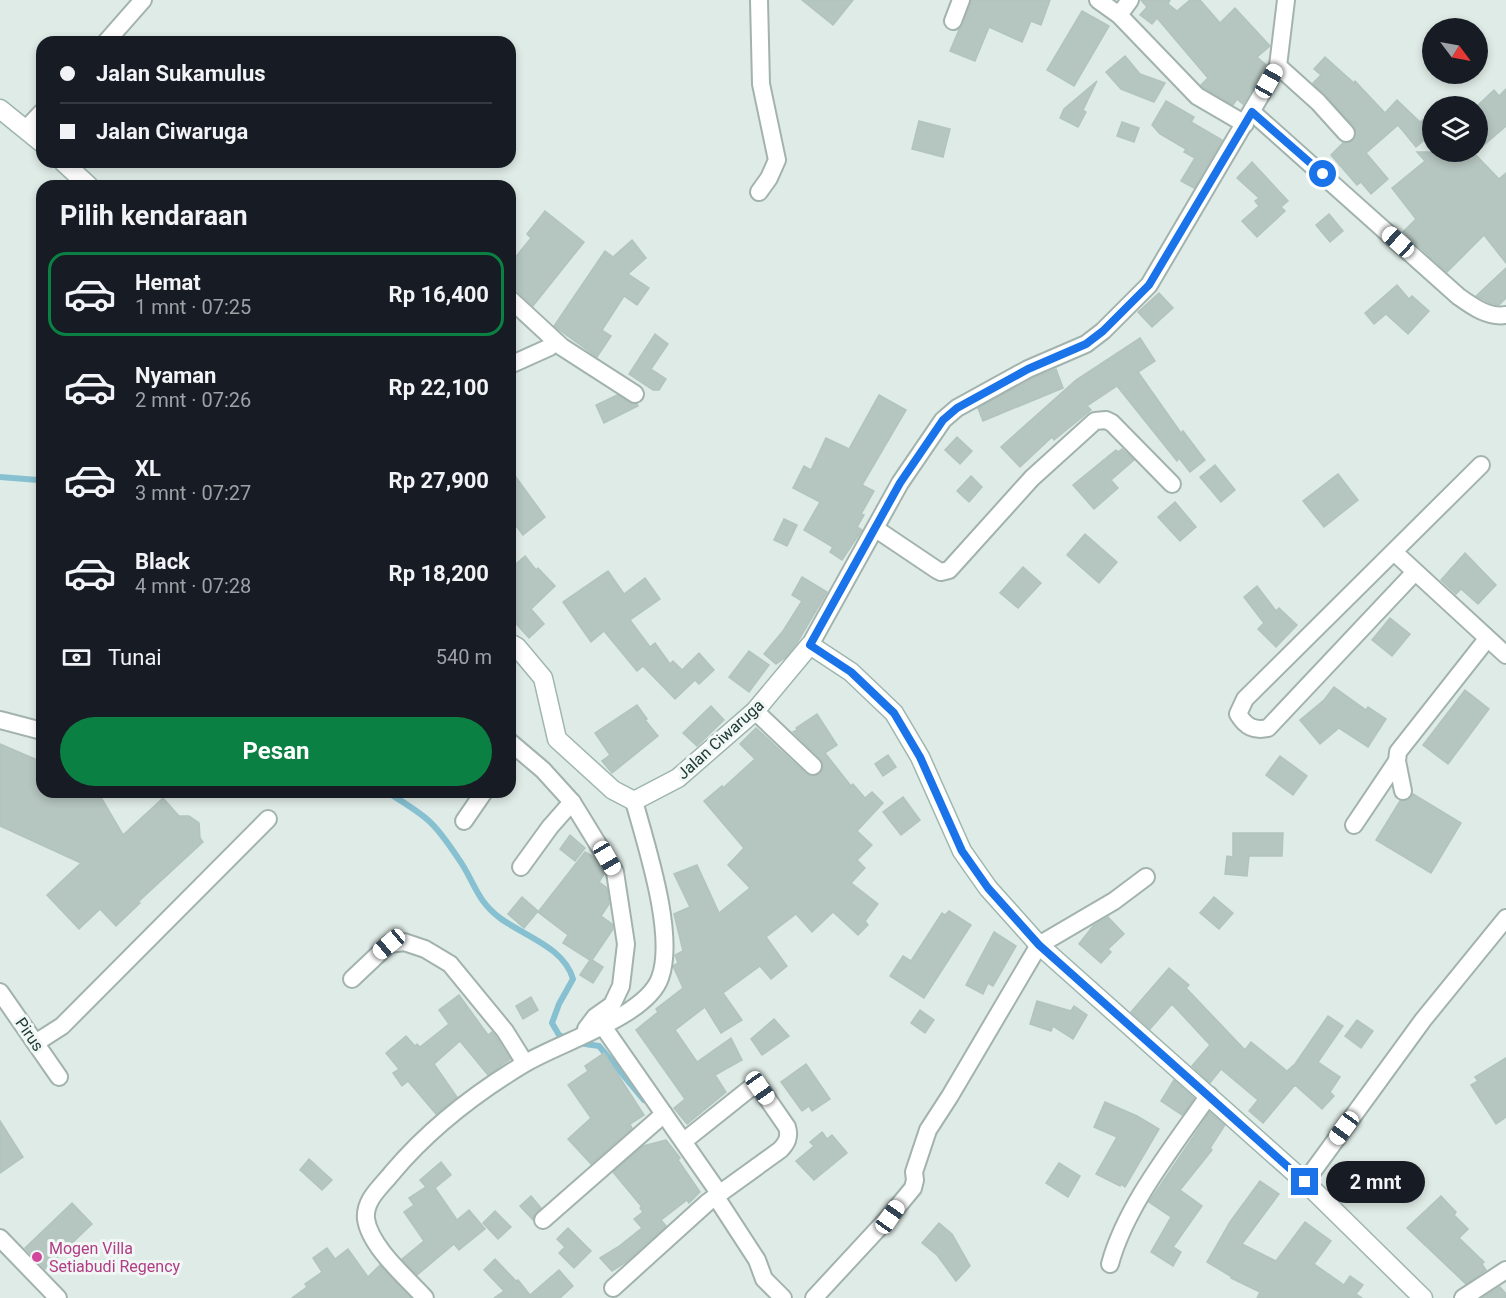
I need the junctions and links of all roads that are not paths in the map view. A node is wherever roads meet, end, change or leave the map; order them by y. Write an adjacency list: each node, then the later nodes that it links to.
1 (143, 0): 9 (street)
2 (759, 0): 19 (street)
3 (961, 0): 8 (street)
4 (1098, 0): 7 (street)
5 (1130, 0): 7 (street)
6 (1286, 0): 10 (street)
7 (1119, 15): 13 (street)
8 (953, 21)
9 (111, 36)
10 (1278, 66): 13 (street); 15 (street)
11 (0, 109): 14 (street)
12 (36, 118): 14 (street)
13 (1249, 118): 21 (street); 27 (street)
14 (26, 129): 16 (street)
15 (1346, 132)
16 (36, 138)
17 (70, 168): 18 (street)
18 (82, 180)
19 (759, 192)
20 (516, 305): 24 (street)
21 (1506, 315)
22 (550, 347): 23 (street)
23 (516, 362)
24 (635, 394)
25 (1481, 465): 28 (street)
26 (1172, 484): 27 (street)
27 (876, 530): 31 (street)
28 (1394, 552): 29 (street); 29 (street)
29 (1415, 572): 30 (street)
30 (1487, 639): 33 (street); 38 (street)
31 (810, 645): 34 (street, Jalan Ciwaruga); 50 (street)
32 (516, 646): 43 (street)
33 (1506, 655)
34 (755, 711): 39 (street); 43 (street, Jalan Ciwaruga)
35 (0, 720): 36 (street)
36 (36, 729)
37 (516, 750): 42 (street)
38 (1396, 761): 40 (street); 46 (street)
39 (813, 766)
40 (1403, 790)
41 (480, 798): 45 (street)
42 (572, 801): 47 (street); 54 (street)
43 (634, 801): 53 (street)
44 (268, 819): 55 (street)
45 (464, 821)
46 (1354, 825)
47 (521, 867)
48 (1146, 877): 50 (street)
49 (1506, 918): 61 (street)
50 (1039, 945): 58 (street); 71 (street)
51 (352, 979): 56 (street)
52 (0, 992): 55 (street, Pirus)
53 (602, 1025): 54 (street); 59 (street)
54 (580, 1037): 56 (street)
55 (37, 1042): 57 (street, Pirus)
56 (525, 1063): 69 (street)
57 (59, 1077)
58 (1209, 1095): 61 (street); 65 (street)
59 (664, 1114): 60 (street); 63 (street)
60 (684, 1141): 62 (street); 62 (street)
61 (1305, 1182): 72 (street)
62 (718, 1195): 67 (street); 70 (street)
63 (543, 1220)
64 (0, 1238): 68 (street)
65 (1110, 1264)
66 (1506, 1270): 73 (street)
67 (613, 1288)
68 (58, 1298)
69 (425, 1298)
70 (783, 1298)
71 (814, 1298)
72 (1423, 1298)
73 (1463, 1298)

